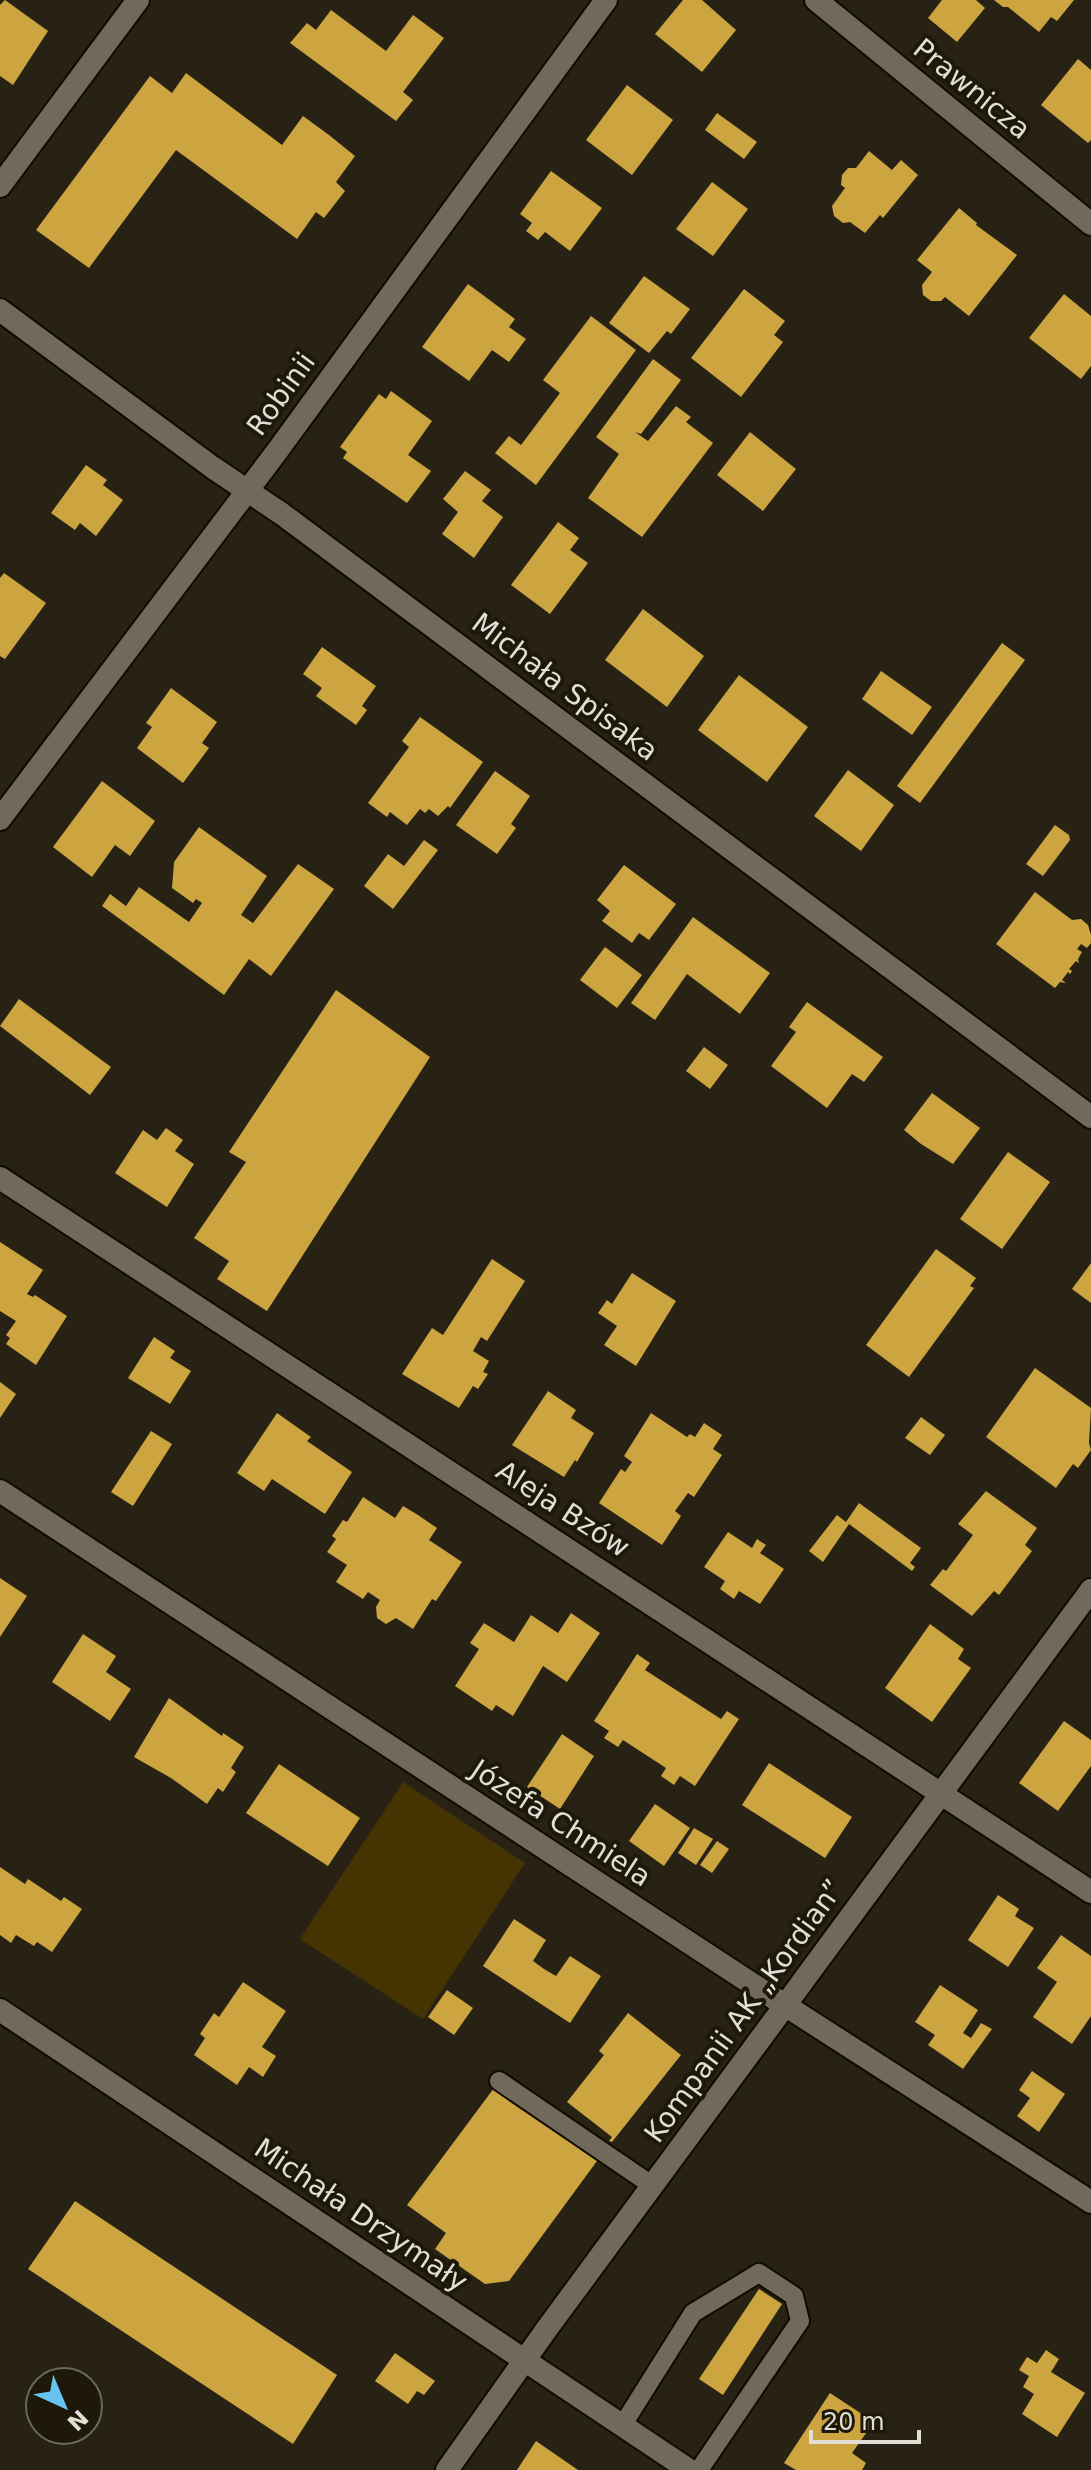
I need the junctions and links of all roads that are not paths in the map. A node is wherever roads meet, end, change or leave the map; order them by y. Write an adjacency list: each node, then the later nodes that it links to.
1 (138, 0): 4 (street)
2 (606, 0): 7 (street, Robinii)
3 (816, 0): 5 (street, Prawnicza)
4 (0, 186)
5 (1091, 224)
6 (0, 310): 7 (street, Michała Spisaka)
7 (248, 490): 8 (street, Robinii); 9 (street, Michała Spisaka)
8 (0, 819)
9 (1091, 1117)
10 (0, 1178): 13 (street, Aleja Bzów)
11 (0, 1491): 15 (street, Józefa Chmiela)
12 (1091, 1590): 13 (street, Kompanii AK „Kordian”)
13 (942, 1793): 14 (street, Aleja Bzów); 15 (street, Kompanii AK „Kordian”)
14 (1091, 1892)
15 (785, 2006): 18 (street, Kompanii AK „Kordian”); 19 (street, Józefa Chmiela)
16 (0, 2010): 20 (street, Michała Drzymały)
17 (499, 2081): 18 (lane)
18 (653, 2186): 20 (street, Kompanii AK „Kordian”)
19 (1091, 2202)
20 (524, 2360): 21 (street, Michała Drzymały); 22 (street, Kompanii AK „Kordian”)
21 (622, 2426): 23 (street, Michała Drzymały); 24 (lane)
22 (447, 2470)
23 (689, 2470)
24 (699, 2470)

